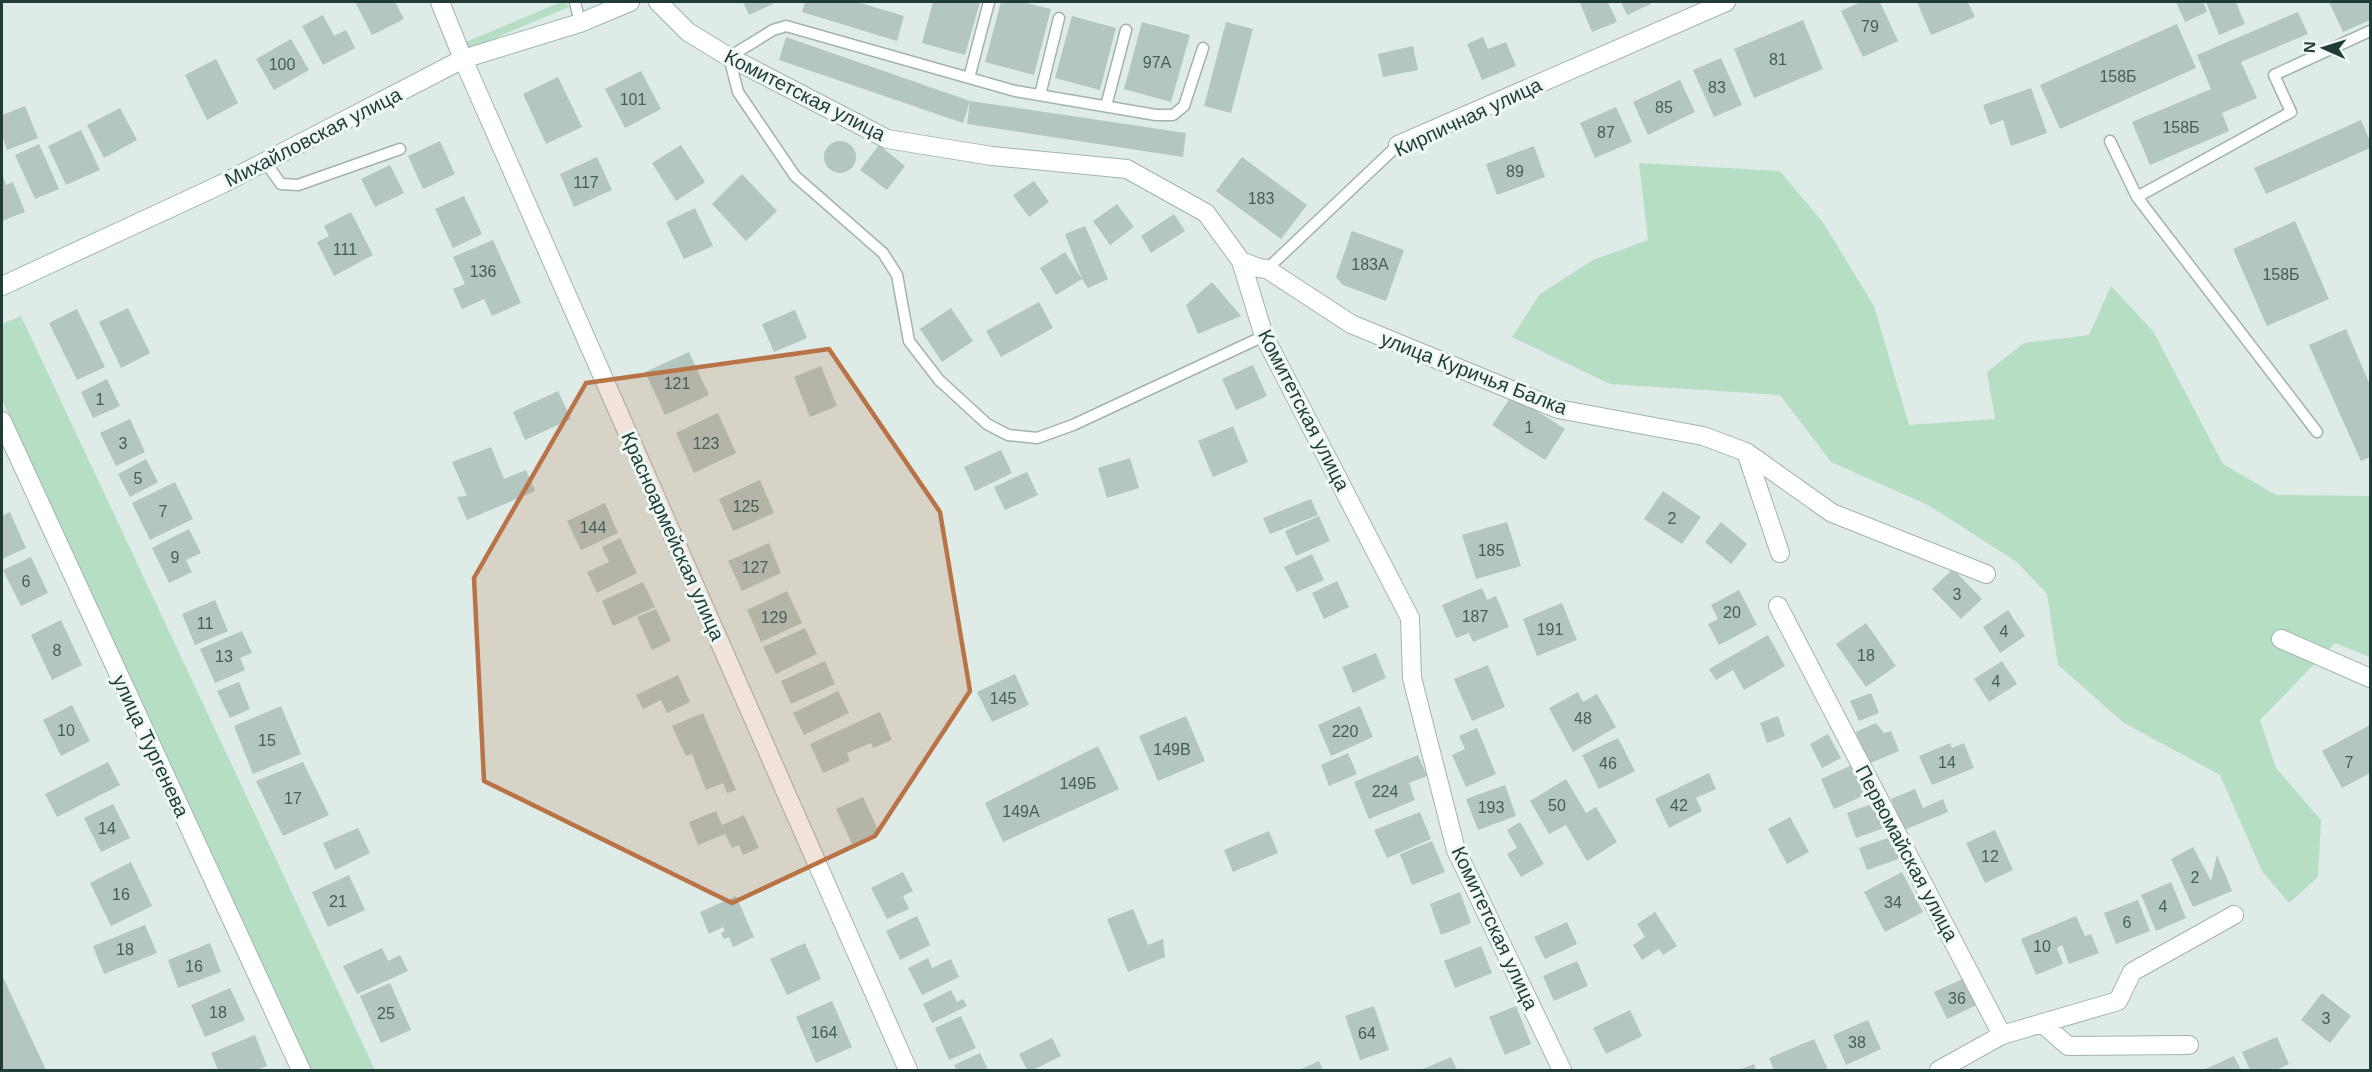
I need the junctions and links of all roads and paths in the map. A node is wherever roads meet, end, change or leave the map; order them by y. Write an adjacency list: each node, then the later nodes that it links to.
1 (440, 2): 13 (street, Красноармейская улица)
2 (575, 2): 8 (lane)
3 (630, 2): 8 (street, Михайловская улица)
4 (658, 2): 12 (street, Комитетская улица)
5 (989, 2): 14 (lane)
6 (1726, 2): 18 (street, Кирпичная улица)
7 (1059, 18): 15 (lane)
8 (580, 23): 13 (street, Михайловская улица)
9 (1126, 30): 16 (lane)
10 (2370, 31): 21 (lane)
11 (1203, 48): 16 (lane)
12 (729, 57): 14 (lane); 22 (street, Комитетская улица); 25 (lane)
13 (463, 59): 20 (street, Михайловская улица); 39 (street, Красноармейская улица)
14 (969, 78): 15 (lane)
15 (1040, 95): 16 (lane)
16 (1106, 106)
17 (2110, 141): 21 (lane)
18 (1398, 145): 23 (lane, Кирпичная улица)
19 (400, 149): 20 (lane)
20 (266, 162): 24 (street, Михайловская улица)
21 (2137, 197): 27 (lane)
22 (1241, 261): 23 (street); 25 (street, Комитетская улица)
23 (1268, 269): 28 (street, улица Куричья Балка)
24 (2, 286)
25 (1263, 336): 40 (street, Комитетская улица)
26 (2, 421): 38 (street, улица Тургенева)
27 (2317, 432)
28 (1746, 452): 29 (street); 30 (street, улица Куричья Балка)
29 (1780, 553)
30 (1986, 574)
31 (1778, 606): 36 (street, Первомайская улица)
32 (2281, 639): 33 (street)
33 (2370, 678)
34 (2234, 915): 35 (street)
35 (2042, 1023): 36 (street); 37 (street)
36 (2002, 1035): 41 (street)
37 (2189, 1045)
38 (301, 1071)
39 (908, 1071)
40 (1562, 1071)
41 (1939, 1071)

